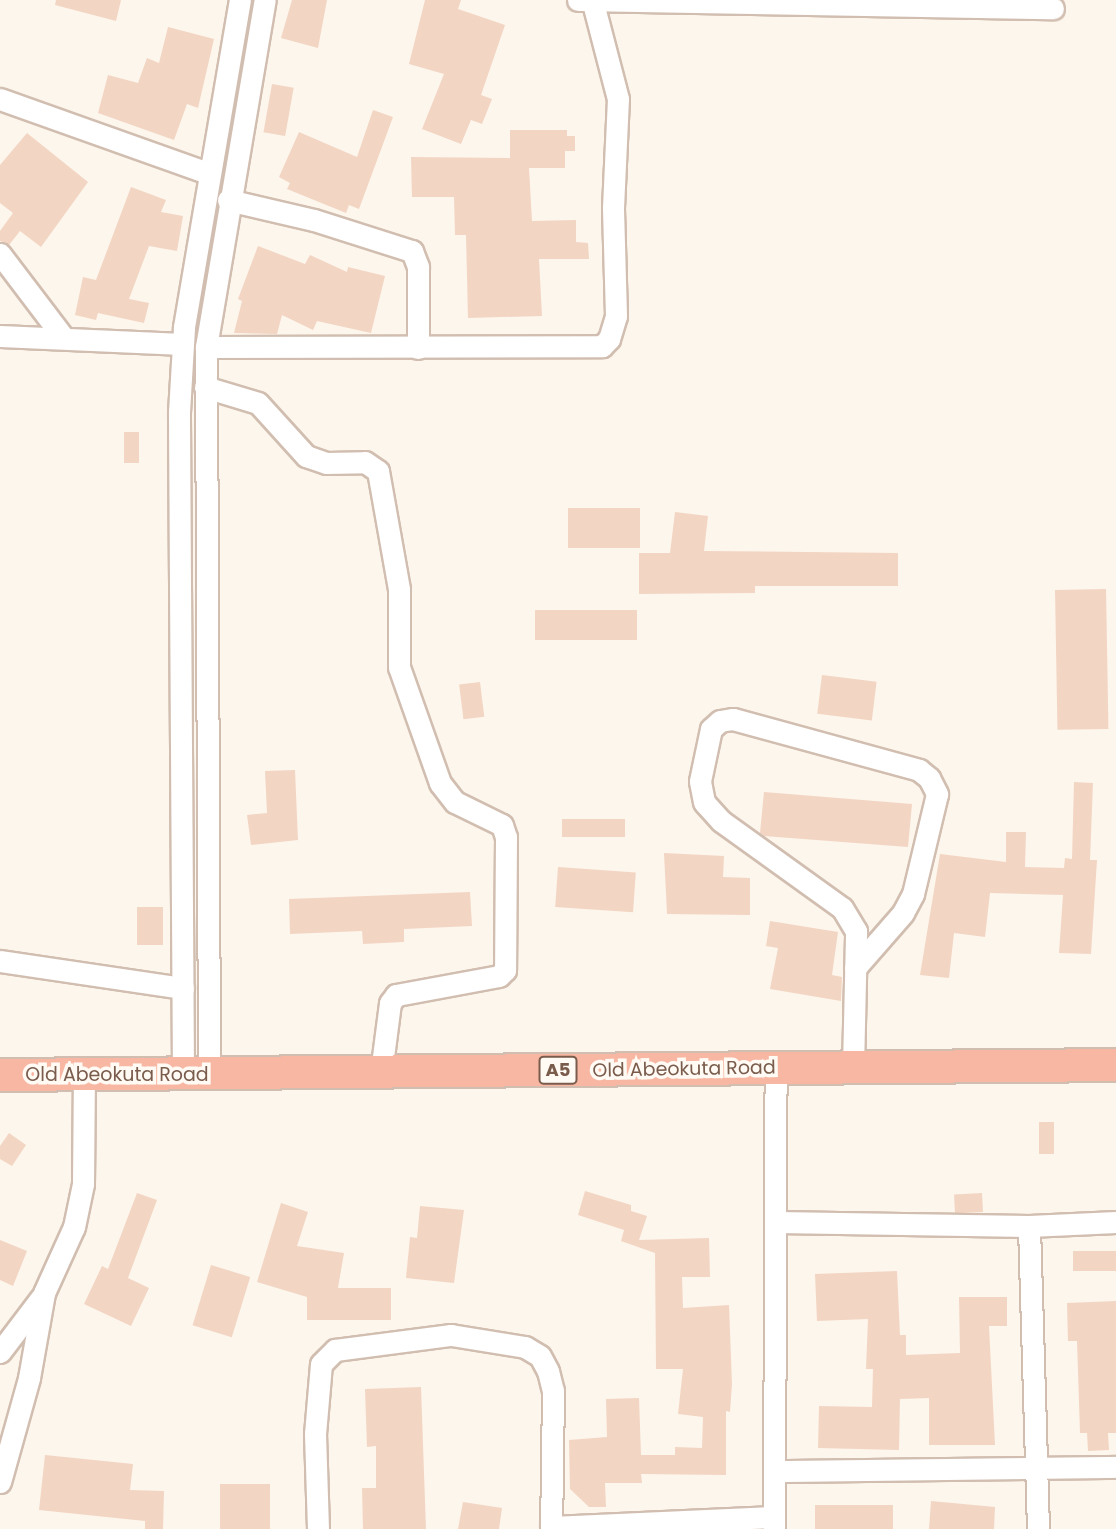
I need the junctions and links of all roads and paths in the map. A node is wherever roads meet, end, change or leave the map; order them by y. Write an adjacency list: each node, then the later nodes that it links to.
1 (240, 0): 6 (street)
2 (265, 0): 7 (street)
3 (585, 1): 4 (street); 13 (street)
4 (1053, 8)
5 (0, 99): 6 (street)
6 (208, 173): 11 (street)
7 (228, 200): 12 (street); 13 (street)
8 (0, 254): 10 (street)
9 (0, 336): 10 (street)
10 (63, 337): 11 (street)
11 (183, 344): 17 (street)
12 (206, 347): 13 (street); 14 (street)
13 (418, 348)
14 (205, 387): 21 (street); 22 (street)
15 (0, 961): 17 (street)
16 (855, 968): 16 (street); 20 (street)
17 (183, 988): 22 (street)
18 (1116, 1065): 20 (highway, Old Abeokuta Road / A5)
19 (776, 1068): 20 (highway, Old Abeokuta Road / A5); 21 (highway, Old Abeokuta Road / A5); 25 (street)
20 (853, 1068)
21 (381, 1072): 22 (highway, Old Abeokuta Road / A5)
22 (196, 1074): 24 (highway, Old Abeokuta Road / A5)
23 (0, 1075): 24 (highway, Old Abeokuta Road / A5)
24 (84, 1075): 28 (street)
25 (776, 1222): 27 (street); 32 (street)
26 (1116, 1222): 27 (street)
27 (1029, 1226): 31 (street)
28 (44, 1293): 29 (street); 33 (street)
29 (0, 1352)
30 (1116, 1467): 31 (street)
31 (1038, 1468): 32 (street); 37 (street)
32 (777, 1471): 34 (street)
33 (0, 1482)
34 (774, 1523): 35 (street)
35 (551, 1528): 36 (street)
36 (318, 1529)
37 (1038, 1529)

